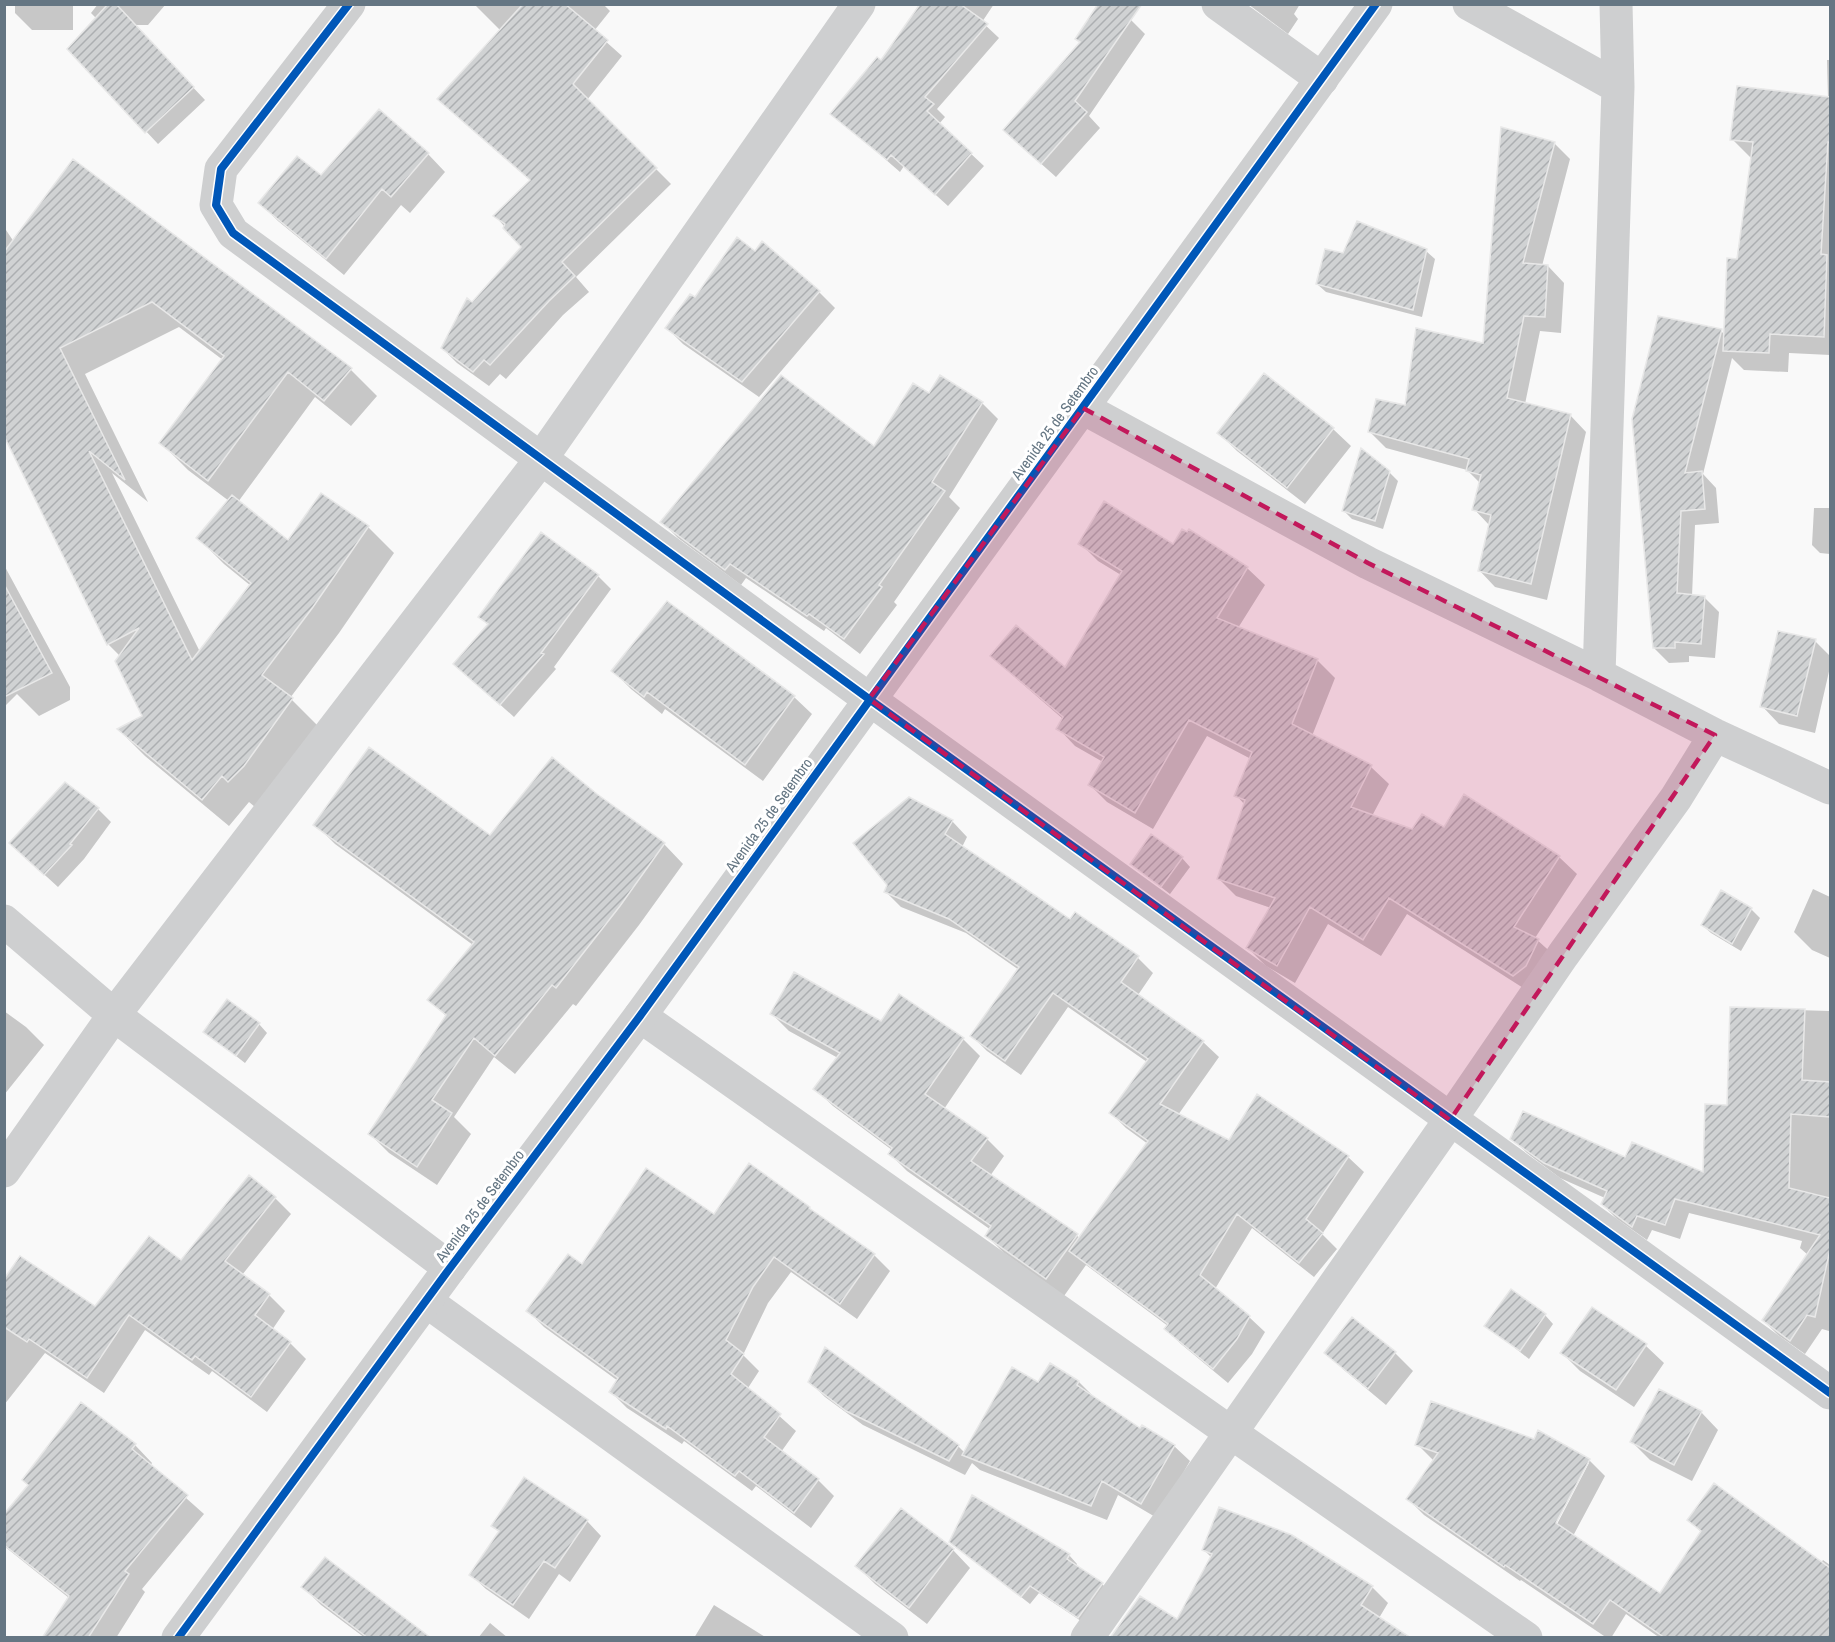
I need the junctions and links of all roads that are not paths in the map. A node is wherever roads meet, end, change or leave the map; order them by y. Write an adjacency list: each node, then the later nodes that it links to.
1 (349, 4): 10 (street)
2 (859, 4): 10 (street)
3 (1218, 4): 7 (street)
4 (1376, 4): 7 (street, Avenida 25 de Setembro)
5 (1469, 4): 8 (street)
6 (1616, 4): 8 (street)
7 (1322, 79): 9 (street, Avenida 25 de Setembro)
8 (1618, 87): 11 (street)
9 (1083, 408): 11 (street); 12 (street, Avenida 25 de Setembro)
10 (541, 459): 12 (street); 16 (street)
11 (1599, 675): 13 (street)
12 (869, 699): 17 (street, Avenida 25 de Setembro); 18 (street)
13 (1715, 735): 14 (street); 18 (street)
14 (1830, 788)
15 (4, 921): 16 (street)
16 (114, 1015): 19 (street); 20 (street)
17 (640, 1016): 20 (street, Avenida 25 de Setembro); 23 (street)
18 (1450, 1120): 22 (street); 23 (street)
19 (4, 1171)
20 (450, 1268): 21 (street, Avenida 25 de Setembro)
21 (426, 1301): 24 (street, Avenida 25 de Setembro); 25 (street)
22 (1830, 1393)
23 (1230, 1432): 26 (street); 27 (street)
24 (178, 1638)
25 (892, 1638)
26 (1087, 1638)
27 (1526, 1638)

